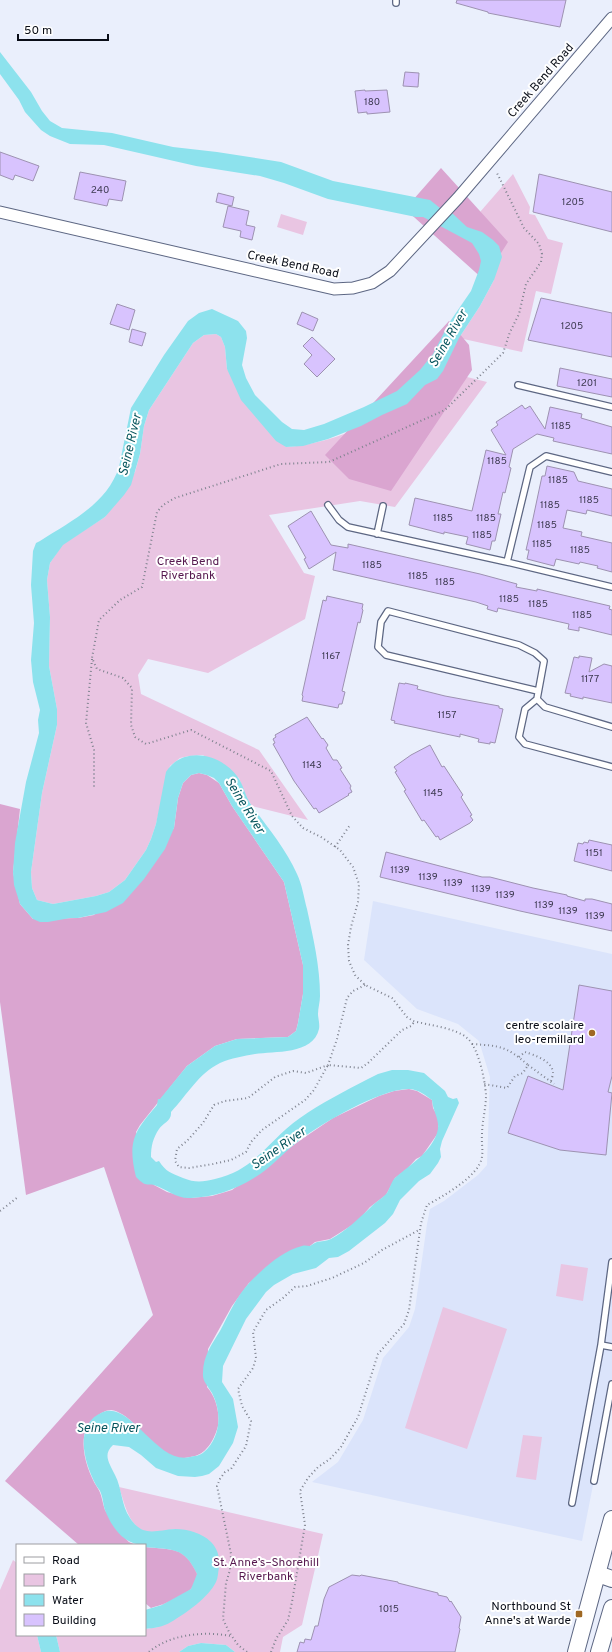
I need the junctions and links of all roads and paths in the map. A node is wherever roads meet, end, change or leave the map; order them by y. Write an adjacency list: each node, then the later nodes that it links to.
1 (612, 18): 2 (street, Creek Bend Road)
2 (489, 161): 3 (street, Creek Bend Road); 12 (path)
3 (0, 212)
4 (518, 385): 5 (lane)
5 (612, 407)
6 (612, 472): 10 (lane)
7 (328, 505): 9 (lane)
8 (383, 506): 9 (lane)
9 (377, 534): 10 (lane)
10 (507, 562): 11 (lane)
11 (612, 587)
12 (92, 658): 17 (path); 19 (path)
13 (538, 691): 13 (lane); 14 (lane)
14 (536, 699): 15 (lane); 16 (lane)
15 (612, 727)
16 (612, 767)
17 (94, 788)
18 (350, 825): 19 (path)
19 (335, 847): 20 (path)
20 (365, 985): 21 (path); 24 (path)
21 (415, 1022): 22 (path); 24 (path)
22 (472, 1044): 23 (path); 27 (path)
23 (519, 1057): 25 (path); 26 (path)
24 (328, 1065): 24 (path)
25 (528, 1065): 26 (path); 27 (path)
26 (551, 1081): 28 (path)
27 (484, 1084): 31 (path)
28 (554, 1084)
29 (18, 1197): 30 (path)
30 (0, 1211)
31 (420, 1229): 43 (path); 47 (path)
32 (612, 1262): 33 (lane)
33 (601, 1345): 34 (lane); 37 (lane)
34 (612, 1347)
35 (612, 1384): 36 (lane)
36 (594, 1481)
37 (572, 1503)
38 (612, 1519): 39 (main road)
39 (608, 1554): 40 (main road)
40 (605, 1576): 48 (main road)
41 (612, 1608): 44 (main road)
42 (612, 1629): 44 (main road)
43 (232, 1636): 45 (path); 46 (path)
44 (600, 1650)
45 (149, 1652)
46 (247, 1652)
47 (271, 1652)
48 (576, 1652)

